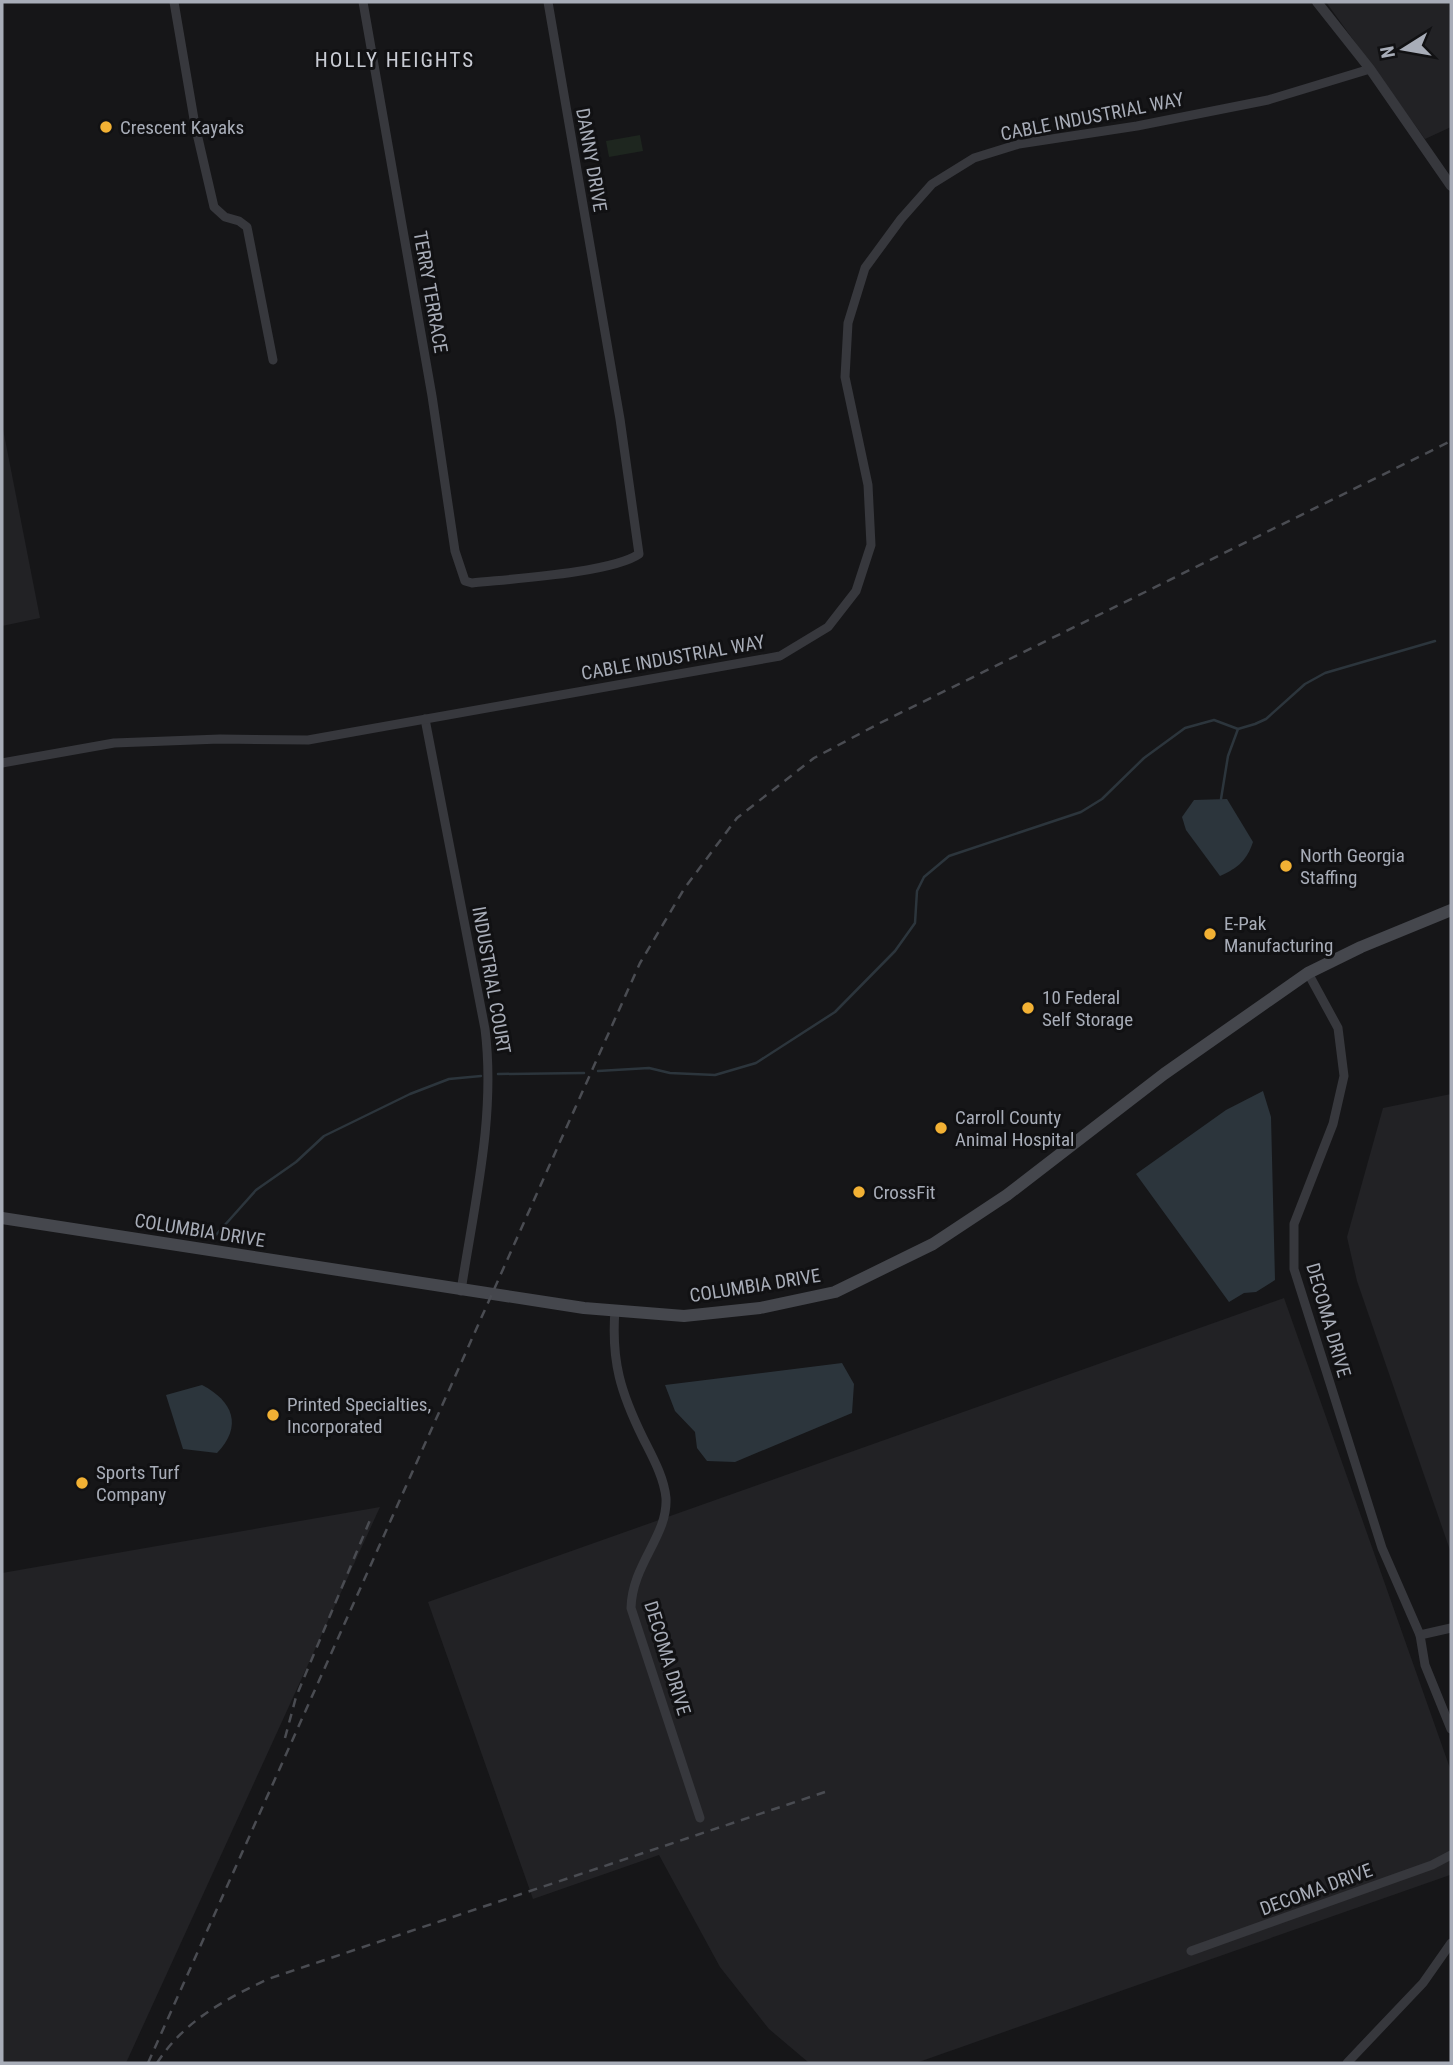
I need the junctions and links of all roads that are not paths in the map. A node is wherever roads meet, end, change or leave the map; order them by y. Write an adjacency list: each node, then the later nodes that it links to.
1 (174, 2): 7 (street)
2 (363, 2): 8 (street, TERRY TERRACE)
3 (548, 2): 8 (street, DANNY DRIVE)
4 (1317, 2): 5 (street)
5 (1370, 69): 6 (street); 9 (street, CABLE INDUSTRIAL WAY)
6 (1451, 187)
7 (273, 360)
8 (472, 583)
9 (425, 719): 10 (street, CABLE INDUSTRIAL WAY); 14 (street, INDUSTRIAL COURT)
10 (2, 764)
11 (1451, 910): 12 (main road, COLUMBIA DRIVE)
12 (1308, 973): 15 (main road, COLUMBIA DRIVE); 17 (street, DECOMA DRIVE)
13 (2, 1218): 14 (main road, COLUMBIA DRIVE)
14 (461, 1291): 15 (main road, COLUMBIA DRIVE)
15 (615, 1310): 19 (street, DECOMA DRIVE)
16 (1451, 1628): 17 (street)
17 (1420, 1635): 18 (street, DECOMA DRIVE)
18 (1451, 1729)
19 (700, 1818)
20 (1451, 1855): 22 (street, DECOMA DRIVE)
21 (1451, 1943): 23 (street)
22 (1191, 1951)
23 (1347, 2063)

